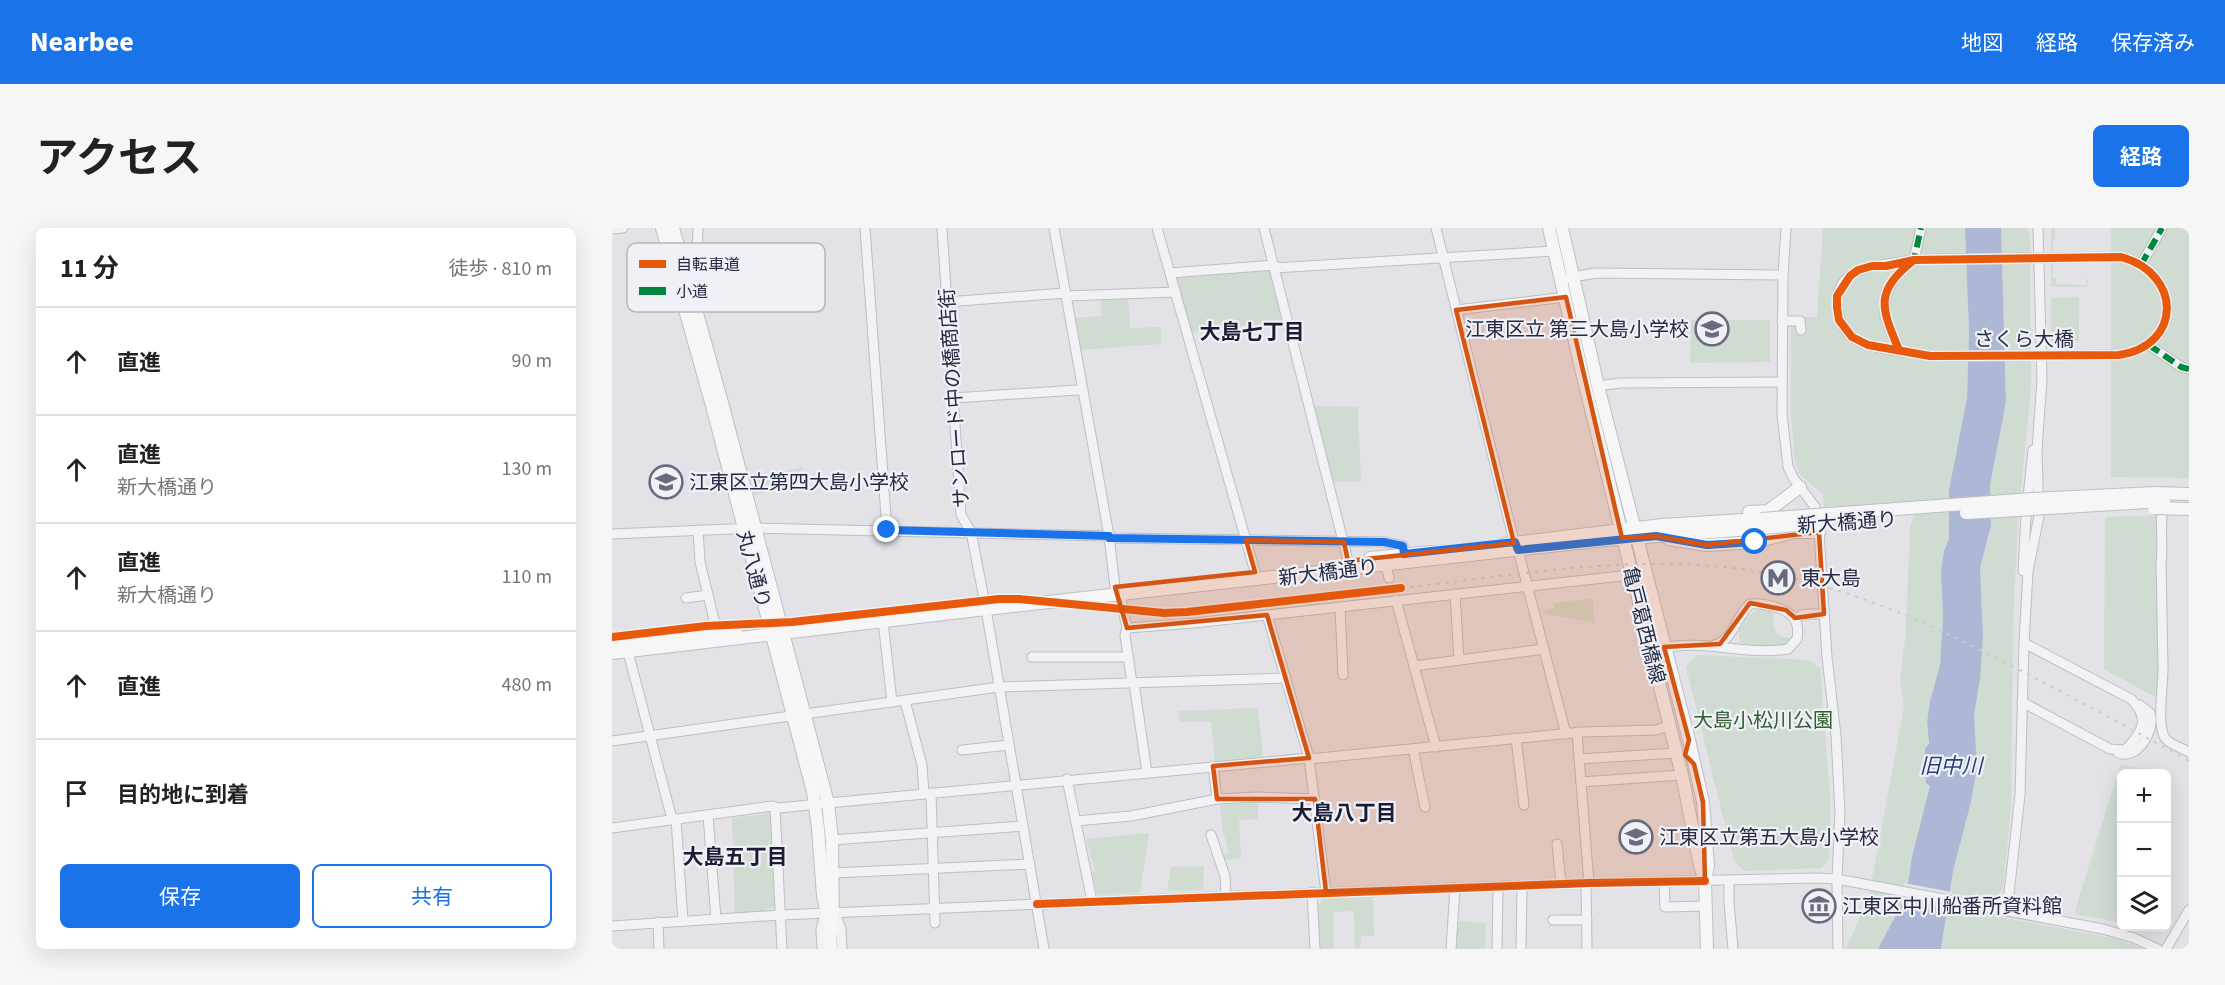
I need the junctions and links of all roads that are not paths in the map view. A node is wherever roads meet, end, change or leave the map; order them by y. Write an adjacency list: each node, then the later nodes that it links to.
1 (624, 228): 16 (street)
2 (662, 228): 17 (main road, 丸八通り)
3 (673, 228): 18 (main road, 丸八通り)
4 (865, 228): 51 (street)
5 (942, 228): 30 (street, サンロード中の橋商店街)
6 (1053, 228): 28 (street)
7 (1157, 228): 24 (street)
8 (1264, 228): 23 (street)
9 (1436, 228): 20 (street)
10 (1549, 228): 19 (main road, 亀戸葛西橋線)
11 (1562, 228): 26 (main road, 亀戸葛西橋線)
12 (1786, 228): 25 (street)
13 (1921, 228): 21 (street)
14 (2038, 228): 85 (street)
15 (2162, 228): 22 (street)
16 (612, 229)
17 (666, 243)
18 (677, 243)
19 (1554, 251): 20 (street); 26 (main road, 亀戸葛西橋線)
20 (1443, 258): 23 (street); 31 (street)
21 (1914, 260): 22 (street, さくら大橋, bridge); 37 (street); 37 (street, さくら大橋)
22 (2141, 265): 36 (street)
23 (1274, 266): 24 (street); 60 (street)
24 (1170, 273): 27 (street)
25 (1783, 275): 26 (street); 34 (street)
26 (1567, 278): 29 (main road, 亀戸葛西橋線); 40 (main road, 亀戸葛西橋線)
27 (1176, 292): 28 (street); 59 (street)
28 (1065, 294): 30 (street); 41 (street)
29 (1566, 297): 31 (street); 57 (main road, 亀戸葛西橋線)
30 (946, 302): 42 (street, サンロード中の橋商店街)
31 (1456, 310): 61 (street)
32 (686, 312): 49 (main road, 丸八通り)
33 (695, 312): 49 (main road, 丸八通り)
34 (1782, 321): 35 (street); 39 (street)
35 (1800, 330)
36 (2149, 345): 37 (street, さくら大橋, bridge); 38 (street)
37 (1899, 350)
38 (2189, 369)
39 (1782, 382): 40 (street); 44 (street)
40 (1598, 387): 54 (main road, 亀戸葛西橋線)
41 (1080, 390): 42 (street); 58 (street)
42 (953, 398): 53 (street, サンロード中の橋商店街)
43 (2189, 486): 47 (main road, bridge)
44 (1800, 487): 52 (main road); 55 (street)
45 (2189, 494): 47 (main road, 新大橋通り, bridge)
46 (2189, 501): 47 (main road, 新大橋通り, bridge); 116 (street)
47 (2033, 504): 48 (main road, bridge); 52 (main road, 新大橋通り, bridge)
48 (2189, 509)
49 (749, 528): 50 (street); 51 (street); 82 (main road, 丸八通り)
50 (698, 530): 56 (street); 71 (street)
51 (887, 530): 53 (street)
52 (1659, 530): 54 (main road, 新大橋通り); 55 (main road)
53 (970, 532): 58 (street); 74 (street, サンロード中の橋商店街)
54 (1635, 532): 57 (main road, 新大橋通り); 87 (main road, 亀戸葛西橋線)
55 (1819, 532): 76 (street)
56 (612, 534)
57 (1621, 534): 61 (main road, 新大橋通り); 66 (main road, 亀戸葛西橋線)
58 (1109, 537): 59 (street); 69 (street)
59 (1246, 540): 60 (street); 65 (street)
60 (1344, 542): 62 (street); 63 (street)
61 (1517, 546): 62 (main road, 新大橋通り); 64 (main road, 新大橋通り); 68 (street)
62 (1404, 554): 63 (main road, 新大橋通り)
63 (1348, 561): 65 (main road, 新大橋通り)
64 (1386, 565): 67 (street); 69 (main road, 新大橋通り)
65 (1255, 572): 69 (main road, 新大橋通り)
66 (1631, 575): 68 (street); 90 (main road, 亀戸葛西橋線)
67 (1389, 578)
68 (1527, 585): 70 (street); 88 (street)
69 (1118, 591): 74 (main road, 新大橋通り); 81 (street)
70 (1455, 594): 73 (street); 95 (street)
71 (708, 595): 72 (street); 83 (street)
72 (686, 598)
73 (1396, 600): 75 (street); 96 (street)
74 (985, 605): 79 (main road, 新大橋通り); 82 (main road, 新大橋通り); 100 (street, サンロード中の橋商店街)
75 (1340, 607): 77 (street); 97 (street)
76 (1824, 614): 78 (street); 147 (street)
77 (1267, 615): 81 (street); 98 (street)
78 (1795, 618): 80 (street); 89 (street)
79 (884, 621): 82 (main road, 新大橋通り); 102 (street)
80 (1737, 623): 86 (street); 89 (street)
81 (1129, 628): 94 (street)
82 (776, 630): 83 (main road, 新大橋通り); 91 (main road, 新大橋通り); 104 (main road, 丸八通り)
83 (717, 632): 84 (main road, 新大橋通り)
84 (612, 643)
85 (2024, 643): 103 (street); 103 (street)
86 (1714, 645): 87 (street); 89 (street)
87 (1664, 648): 90 (street); 110 (main road, 亀戸葛西橋線)
88 (1544, 649): 95 (street); 107 (street)
89 (1750, 650)
90 (1651, 651): 105 (main road, 亀戸葛西橋線)
91 (628, 652): 92 (main road, 新大橋通り); 108 (street)
92 (612, 653)
93 (1032, 657): 94 (street)
94 (1128, 657): 99 (street)
95 (1459, 660): 96 (street)
96 (1414, 666): 113 (street)
97 (1343, 675)
98 (1286, 678): 99 (street); 118 (street)
99 (1133, 683): 100 (street); 122 (street)
100 (999, 687): 101 (street); 112 (street, サンロード中の橋商店街)
101 (905, 701): 102 (street); 127 (street)
102 (892, 702): 104 (street)
103 (2022, 702): 163 (street)
104 (799, 715): 108 (street); 130 (main road, 丸八通り); 131 (main road, 丸八通り)
105 (1669, 726): 106 (street); 117 (main road, 亀戸葛西橋線)
106 (1577, 732): 107 (street); 119 (street)
107 (1566, 734): 109 (street)
108 (650, 736): 111 (street); 136 (street)
109 (1516, 738): 113 (street); 132 (street)
110 (1689, 740): 117 (main road); 120 (main road, 亀戸葛西橋線)
111 (612, 741)
112 (1009, 745): 115 (street); 126 (street, サンロード中の橋商店街)
113 (1436, 747): 114 (street)
114 (1413, 749): 118 (street); 134 (street)
115 (962, 750)
116 (2189, 752)
117 (1677, 755): 119 (street); 120 (main road); 123 (main road, 亀戸葛西橋線)
118 (1309, 759): 121 (street); 129 (street)
119 (1579, 759): 125 (street)
120 (1694, 764): 150 (main road, 亀戸葛西橋線)
121 (1213, 766): 122 (street); 128 (street)
122 (1148, 773): 124 (street)
123 (1682, 775): 125 (street); 150 (main road, 亀戸葛西橋線)
124 (1067, 779): 126 (street); 137 (street)
125 (1581, 782): 151 (street)
126 (1016, 785): 127 (street); 138 (street, サンロード中の橋商店街)
127 (928, 794): 131 (street); 140 (street)
128 (1217, 799): 129 (street); 137 (street)
129 (1314, 800): 157 (street)
130 (815, 803): 131 (street); 133 (street); 167 (main road, 丸八通り)
131 (828, 803): 142 (main road, 丸八通り)
132 (1524, 805)
133 (775, 807): 135 (street); 165 (street)
134 (1425, 807)
135 (708, 815): 136 (street); 166 (street)
136 (674, 819): 139 (street); 170 (street)
137 (1076, 821): 159 (street)
138 (1023, 826): 140 (street); 144 (street, サンロード中の橋商店街)
139 (612, 828)
140 (933, 833): 142 (street); 145 (street)
141 (1211, 835): 158 (street)
142 (832, 840): 146 (main road, 丸八通り)
143 (1557, 844): 152 (street)
144 (1030, 864): 145 (street); 160 (street, サンロード中の橋商店街)
145 (934, 868): 146 (street); 162 (street)
146 (833, 873): 167 (main road, 丸八通り)
147 (1837, 879): 148 (street); 163 (street); 187 (street)
148 (1729, 880): 150 (street); 186 (street)
149 (1664, 881): 150 (street); 151 (street); 161 (street)
150 (1705, 881): 161 (main road, 亀戸葛西橋線)
151 (1587, 883): 152 (street); 169 (street)
152 (1561, 884): 153 (street)
153 (1522, 886): 154 (street); 183 (street)
154 (1498, 887): 155 (street); 182 (street)
155 (1455, 888): 157 (street); 181 (street)
156 (1312, 892): 157 (street); 158 (street); 180 (street)
157 (1326, 892)
158 (1226, 897): 159 (street)
159 (1092, 901): 160 (street)
160 (1036, 904): 162 (street); 179 (street, サンロード中の橋商店街)
161 (1706, 906): 185 (main road, 亀戸葛西橋線)
162 (935, 908): 167 (street); 172 (street)
163 (2007, 910): 188 (street)
164 (2189, 910): 189 (street)
165 (781, 915): 166 (street); 167 (street); 175 (street)
166 (716, 919): 170 (street)
167 (831, 920): 176 (street); 177 (main road, 丸八通り); 178 (street)
168 (1553, 920): 169 (street)
169 (1587, 920): 184 (street)
170 (683, 921): 171 (street)
171 (658, 922): 173 (street); 174 (street)
172 (935, 923)
173 (612, 926)
174 (659, 949)
175 (782, 949)
176 (822, 949)
177 (833, 949)
178 (842, 949)
179 (1044, 949)
180 (1315, 949)
181 (1451, 949)
182 (1497, 949)
183 (1521, 949)
184 (1587, 949)
185 (1707, 949)
186 (1733, 949)
187 (1839, 949)
188 (2158, 949)
189 (2166, 949)

